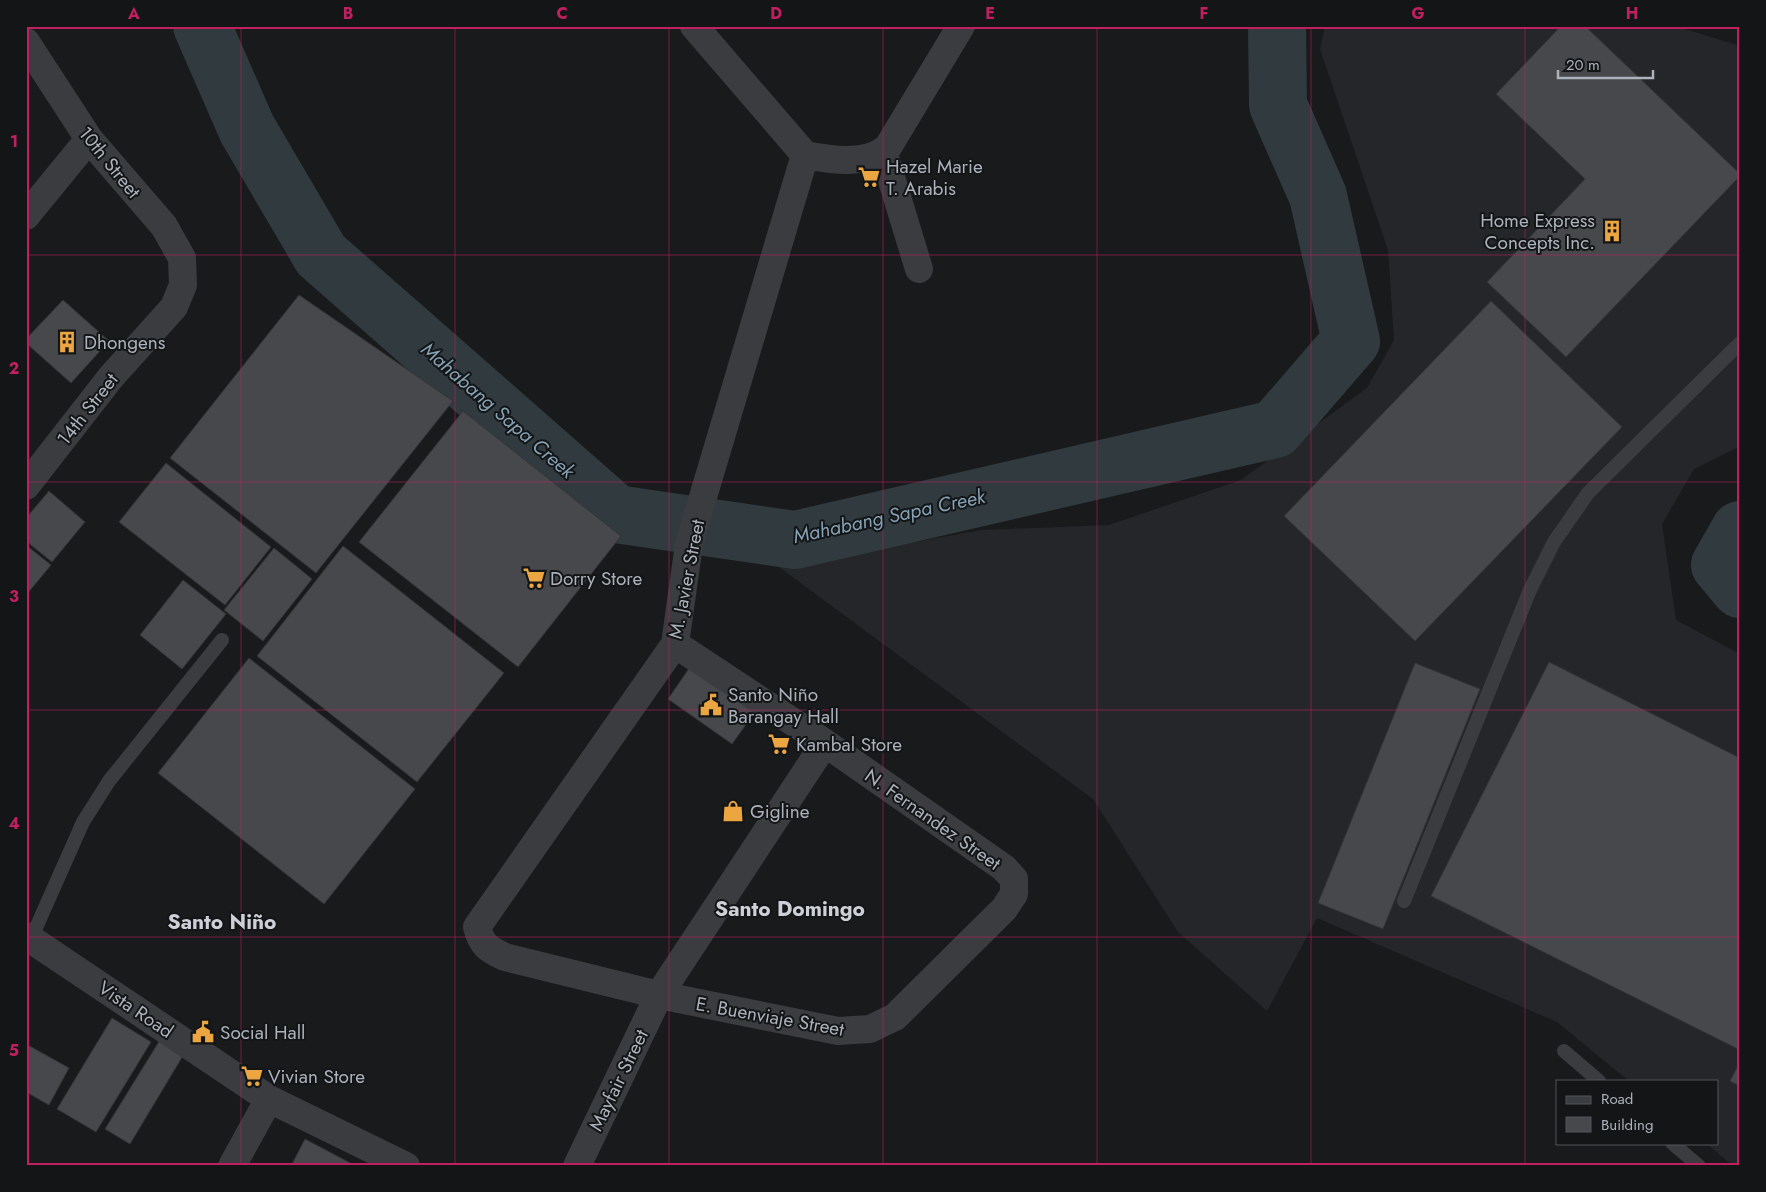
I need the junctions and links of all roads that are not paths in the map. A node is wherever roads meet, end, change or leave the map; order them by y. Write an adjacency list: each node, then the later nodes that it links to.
1 (694, 26): 6 (street)
2 (961, 26): 5 (street)
3 (26, 42): 4 (street, 10th Street)
4 (89, 139): 7 (street); 9 (street, 10th Street)
5 (883, 151): 6 (street); 8 (street)
6 (805, 155): 13 (street, M. Javier Street)
7 (26, 216)
8 (919, 269)
9 (183, 285): 11 (street, 14th Street)
10 (1740, 343): 16 (lane)
11 (26, 486)
12 (222, 640): 18 (lane)
13 (675, 644): 14 (street, N. Fernandez Street); 17 (street, M. Javier Street)
14 (825, 743): 15 (street, N. Fernandez Street); 19 (street, Mayfair Street)
15 (1014, 878): 19 (street, E. Buenviaje Street)
16 (1404, 901)
17 (477, 927): 19 (street, E. Buenviaje Street)
18 (28, 940): 22 (street, Vista Road)
19 (658, 995): 26 (street, Mayfair Street)
20 (1564, 1050): 21 (lane)
21 (1598, 1080)
22 (269, 1099): 24 (street); 25 (street, Vista Road)
23 (1673, 1144): 27 (lane)
24 (232, 1166)
25 (406, 1166)
26 (577, 1166)
27 (1699, 1166)

